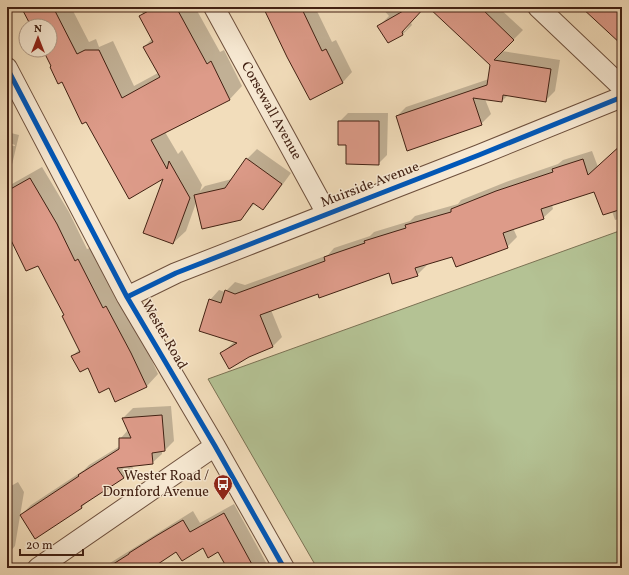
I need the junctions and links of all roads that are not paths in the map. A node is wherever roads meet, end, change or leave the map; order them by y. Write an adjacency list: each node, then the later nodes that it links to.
1 (214, 7): 6 (street, Corsewall Avenue)
2 (538, 7): 4 (street)
3 (10, 79): 7 (street, Wester Road)
4 (622, 87)
5 (622, 97): 6 (street, Muirside Avenue)
6 (327, 214): 7 (street, Muirside Avenue)
7 (127, 297): 8 (street, Wester Road)
8 (215, 446): 9 (street); 10 (street, Wester Road)
9 (38, 568)
10 (284, 568)

